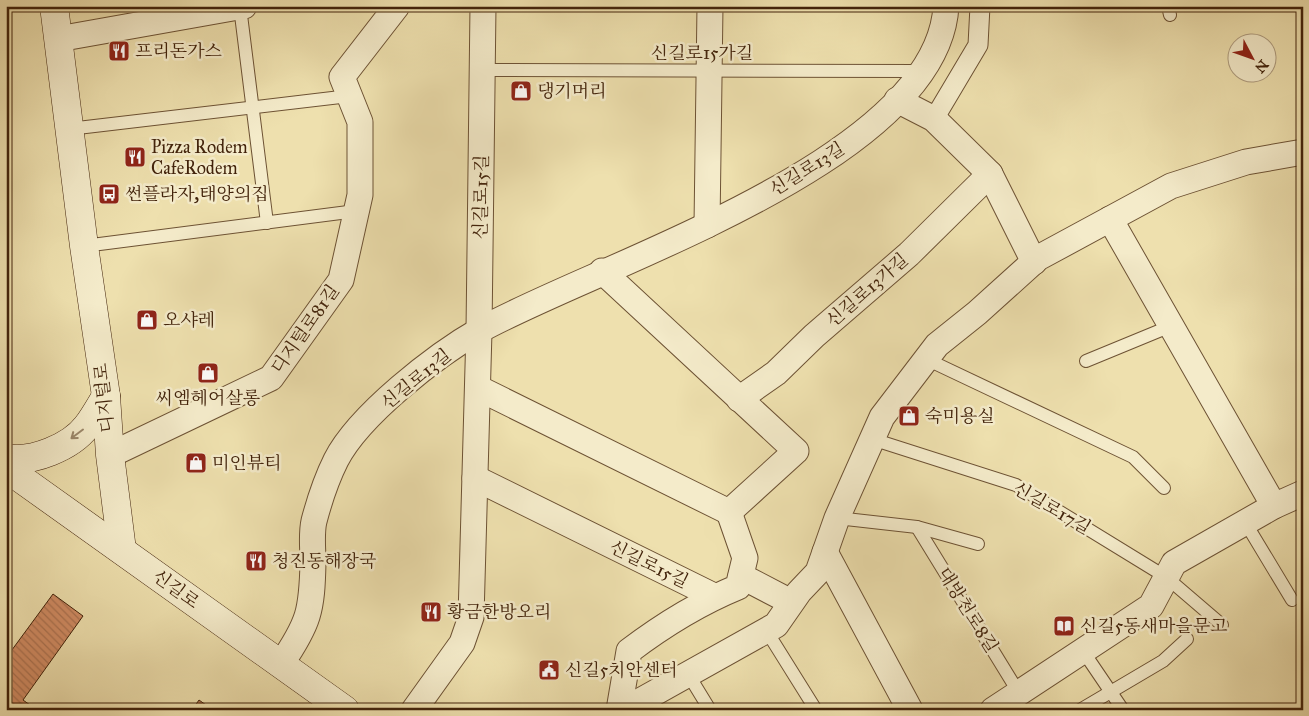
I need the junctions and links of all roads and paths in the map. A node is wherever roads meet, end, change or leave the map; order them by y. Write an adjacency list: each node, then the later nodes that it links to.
1 (54, 6): 8 (main road, 디지털로)
2 (397, 6): 12 (street, 디지털로81길)
3 (483, 6): 9 (street, 신길로15길)
4 (710, 6): 10 (street)
5 (946, 6): 11 (street, 신길로13길)
6 (980, 6): 15 (street)
7 (242, 7): 8 (street); 14 (lane)
8 (58, 39): 16 (main road, 디지털로)
9 (482, 70): 10 (lane, 신길로15가길); 27 (street, 신길로15길)
10 (709, 71): 11 (lane, 신길로15가길); 22 (street)
11 (921, 71): 13 (street, 신길로13길)
12 (350, 96): 14 (lane); 19 (street, 디지털로81길)
13 (897, 100): 15 (street); 22 (street, 신길로13길)
14 (252, 108): 16 (lane); 21 (lane)
15 (934, 119): 18 (street)
16 (70, 129): 23 (main road, 디지털로)
17 (1303, 152): 20 (street)
18 (990, 174): 24 (street); 32 (street, 신길로13가길)
19 (356, 212): 21 (lane); 34 (street, 디지털로81길)
20 (1110, 219): 24 (street); 26 (street)
21 (267, 223): 23 (lane)
22 (707, 225): 25 (street, 신길로13길)
23 (84, 246): 31 (main road, 디지털로)
24 (1034, 262): 28 (street)
25 (602, 271): 27 (street, 신길로13길); 32 (street)
26 (1171, 326): 29 (lane); 40 (street)
27 (479, 331): 30 (street, 신길로15길); 57 (street, 신길로13길)
28 (926, 359): 33 (street); 38 (lane)
29 (1086, 361)
30 (478, 388): 37 (street, 신길로15길); 41 (street)
31 (106, 396): 34 (main road, 디지털로); 35 (main road, one-way to 35)
32 (739, 399): 41 (street)
33 (872, 439): 42 (street); 49 (lane, 신길로17길)
34 (110, 455): 46 (main road, 디지털로)
35 (6, 458)
36 (6, 468): 46 (main road, 신길로)
37 (475, 478): 50 (street, 신길로15길); 62 (street, 신길로15길)
38 (1164, 488)
39 (1303, 493): 40 (street)
40 (1274, 506): 43 (street)
41 (729, 512): 48 (street)
42 (838, 518): 44 (lane); 47 (street)
43 (1245, 522): 49 (street); 51 (lane)
44 (917, 527): 45 (lane); 60 (lane, 대방천로8길)
45 (978, 544)
46 (122, 550): 57 (main road, 신길로)
47 (825, 552): 52 (street); 67 (street)
48 (741, 576): 50 (street); 52 (street)
49 (1166, 577): 53 (lane); 56 (street)
50 (714, 596): 63 (street)
51 (1292, 600)
52 (791, 602): 54 (street)
53 (1222, 624)
54 (766, 630): 58 (street); 66 (lane)
55 (1187, 639): 59 (lane)
56 (1083, 651): 59 (lane); 60 (street)
57 (281, 664): 61 (main road, 신길로)
58 (688, 674): 64 (street); 65 (lane)
59 (1110, 692): 69 (lane); 70 (lane)
60 (1019, 693): 68 (street)
61 (345, 710)
62 (414, 710)
63 (619, 710)
64 (624, 710)
65 (710, 710)
66 (816, 710)
67 (910, 710)
68 (993, 710)
69 (1080, 710)
70 (1123, 710)

